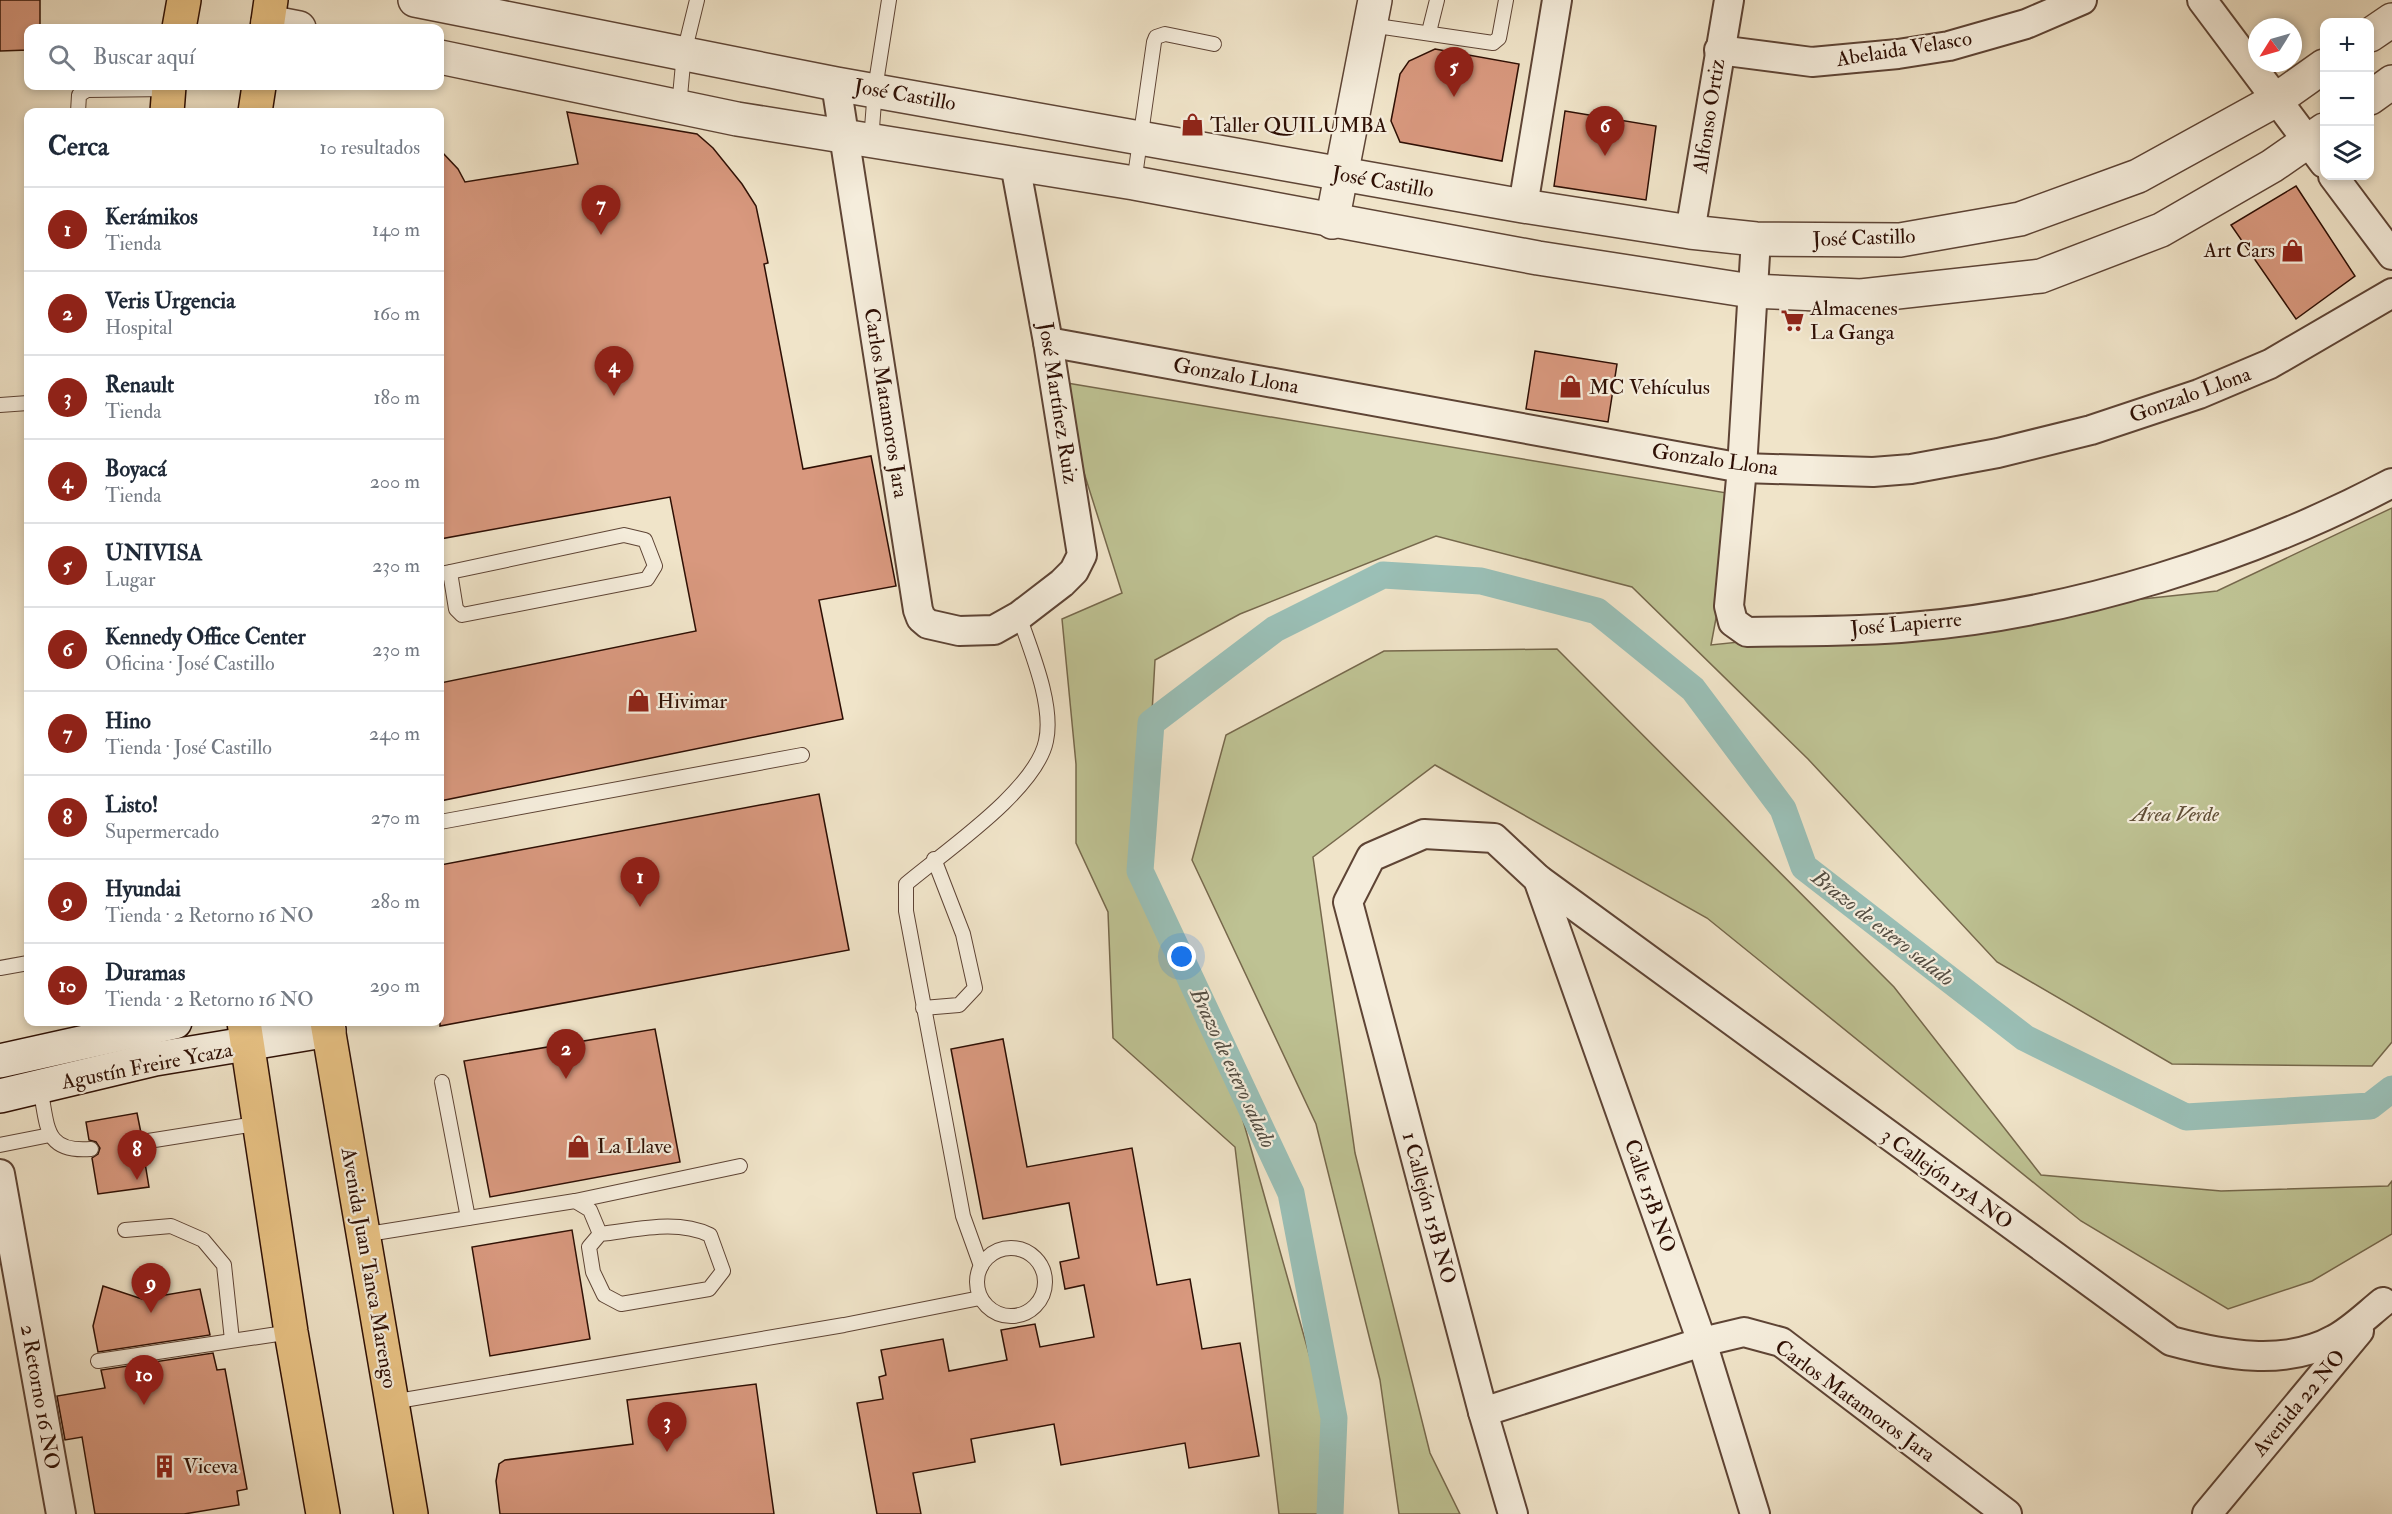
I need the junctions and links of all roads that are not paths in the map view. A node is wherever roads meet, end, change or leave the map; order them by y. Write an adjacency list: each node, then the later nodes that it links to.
1 (184, 0): 13 (main road)
2 (414, 0): 18 (street, José Castillo)
3 (697, 0): 18 (lane)
4 (889, 0): 23 (lane)
5 (1437, 0): 14 (lane)
6 (1506, 0): 14 (lane)
7 (1557, 0): 40 (street)
8 (1729, 0): 17 (street, Alfonso Ortiz)
9 (2082, 0): 17 (street, Abelaida Velasco)
10 (2202, 0): 29 (street)
11 (1373, 13): 14 (lane); 37 (street)
12 (2392, 20): 15 (street)
13 (180, 24)
14 (1429, 32)
15 (2374, 32)
16 (1214, 44): 33 (lane)
17 (1719, 50): 42 (street, Alfonso Ortiz)
18 (684, 53): 22 (street, José Castillo); 30 (lane)
19 (444, 58): 30 (street)
20 (2320, 69): 29 (street, José Castillo)
21 (2392, 82): 27 (street)
22 (836, 84): 23 (street, José Castillo); 34 (street, Carlos Matamoros Jara)
23 (875, 89): 33 (street, José Castillo); 34 (lane)
24 (87, 90): 28 (lane)
25 (87, 90): 31 (lane)
26 (258, 90): 32 (main road)
27 (2374, 95)
28 (168, 96)
29 (2276, 100): 35 (street); 43 (street, José Castillo)
30 (679, 107): 34 (street)
31 (78, 108)
32 (256, 108)
33 (1142, 137): 37 (street, José Castillo); 39 (lane)
34 (857, 139): 36 (street); 53 (street, Carlos Matamoros Jara)
35 (2319, 145): 45 (street)
36 (1015, 164): 39 (street); 47 (street, José Martínez Ruiz)
37 (1342, 174): 40 (street, José Castillo); 41 (street)
38 (2336, 180): 44 (street)
39 (1134, 183): 41 (street)
40 (1523, 206): 42 (street, José Castillo)
41 (1332, 222): 45 (street)
42 (1690, 232): 43 (street, José Castillo)
43 (1756, 239): 45 (street, José Lapierre)
44 (2392, 255)
45 (1752, 291): 50 (street, José Lapierre)
46 (2392, 293): 50 (street, Gonzalo Llona)
47 (1048, 342): 50 (street, Gonzalo Llona); 53 (street, José Martínez Ruiz)
48 (24, 403): 49 (lane)
49 (0, 405)
50 (1742, 468): 51 (street, José Lapierre)
51 (2392, 483)
52 (445, 573): 52 (lane)
53 (1019, 616): 56 (lane)
54 (802, 755): 55 (lane)
55 (444, 821)
56 (934, 859): 61 (lane); 61 (lane)
57 (1538, 879): 58 (street, 3 Callejón 15A NO); 82 (street, 3 Callejón 15A NO); 86 (street, Calle 15B NO)
58 (1348, 902): 89 (street, 1 Callejón 15B NO)
59 (24, 964): 60 (lane)
60 (0, 968)
61 (923, 1008): 81 (lane)
62 (157, 1026): 65 (street, Agustín Freire Ycaza)
63 (328, 1026): 64 (street, Agustín Freire Ycaza); 80 (main road, Avenida Juan Tanca Marengo)
64 (246, 1033): 67 (street, Agustín Freire Ycaza); 69 (main road)
65 (0, 1061)
66 (442, 1082): 77 (lane)
67 (40, 1088): 68 (street, Agustín Freire Ycaza); 70 (lane)
68 (0, 1096)
69 (261, 1123): 71 (lane); 84 (main road)
70 (50, 1135): 72 (lane); 73 (lane)
71 (142, 1142)
72 (0, 1145)
73 (91, 1149)
74 (740, 1166): 76 (lane)
75 (0, 1174): 90 (street, 2 Retorno 16 NO)
76 (574, 1201): 77 (lane); 79 (lane)
77 (468, 1218): 80 (lane)
78 (125, 1230): 85 (lane)
79 (600, 1234): 79 (lane)
80 (362, 1235): 88 (main road, Avenida Juan Tanca Marengo)
81 (981, 1266): 83 (lane); 83 (lane)
82 (2388, 1297): 96 (street, Avenida 22 NO)
83 (980, 1298): 88 (lane)
84 (291, 1332): 85 (lane); 91 (main road)
85 (232, 1340): 87 (lane)
86 (1702, 1342): 89 (street, Carlos Matamoros Jara); 94 (street, Calle 15B NO); 95 (street, Carlos Matamoros Jara)
87 (98, 1361)
88 (392, 1402): 92 (main road, Avenida Juan Tanca Marengo)
89 (1483, 1412): 93 (street, 1 Callejón 15B NO)
90 (61, 1514)
91 (323, 1514)
92 (411, 1514)
93 (1513, 1514)
94 (1755, 1514)
95 (2007, 1514)
96 (2207, 1514)

